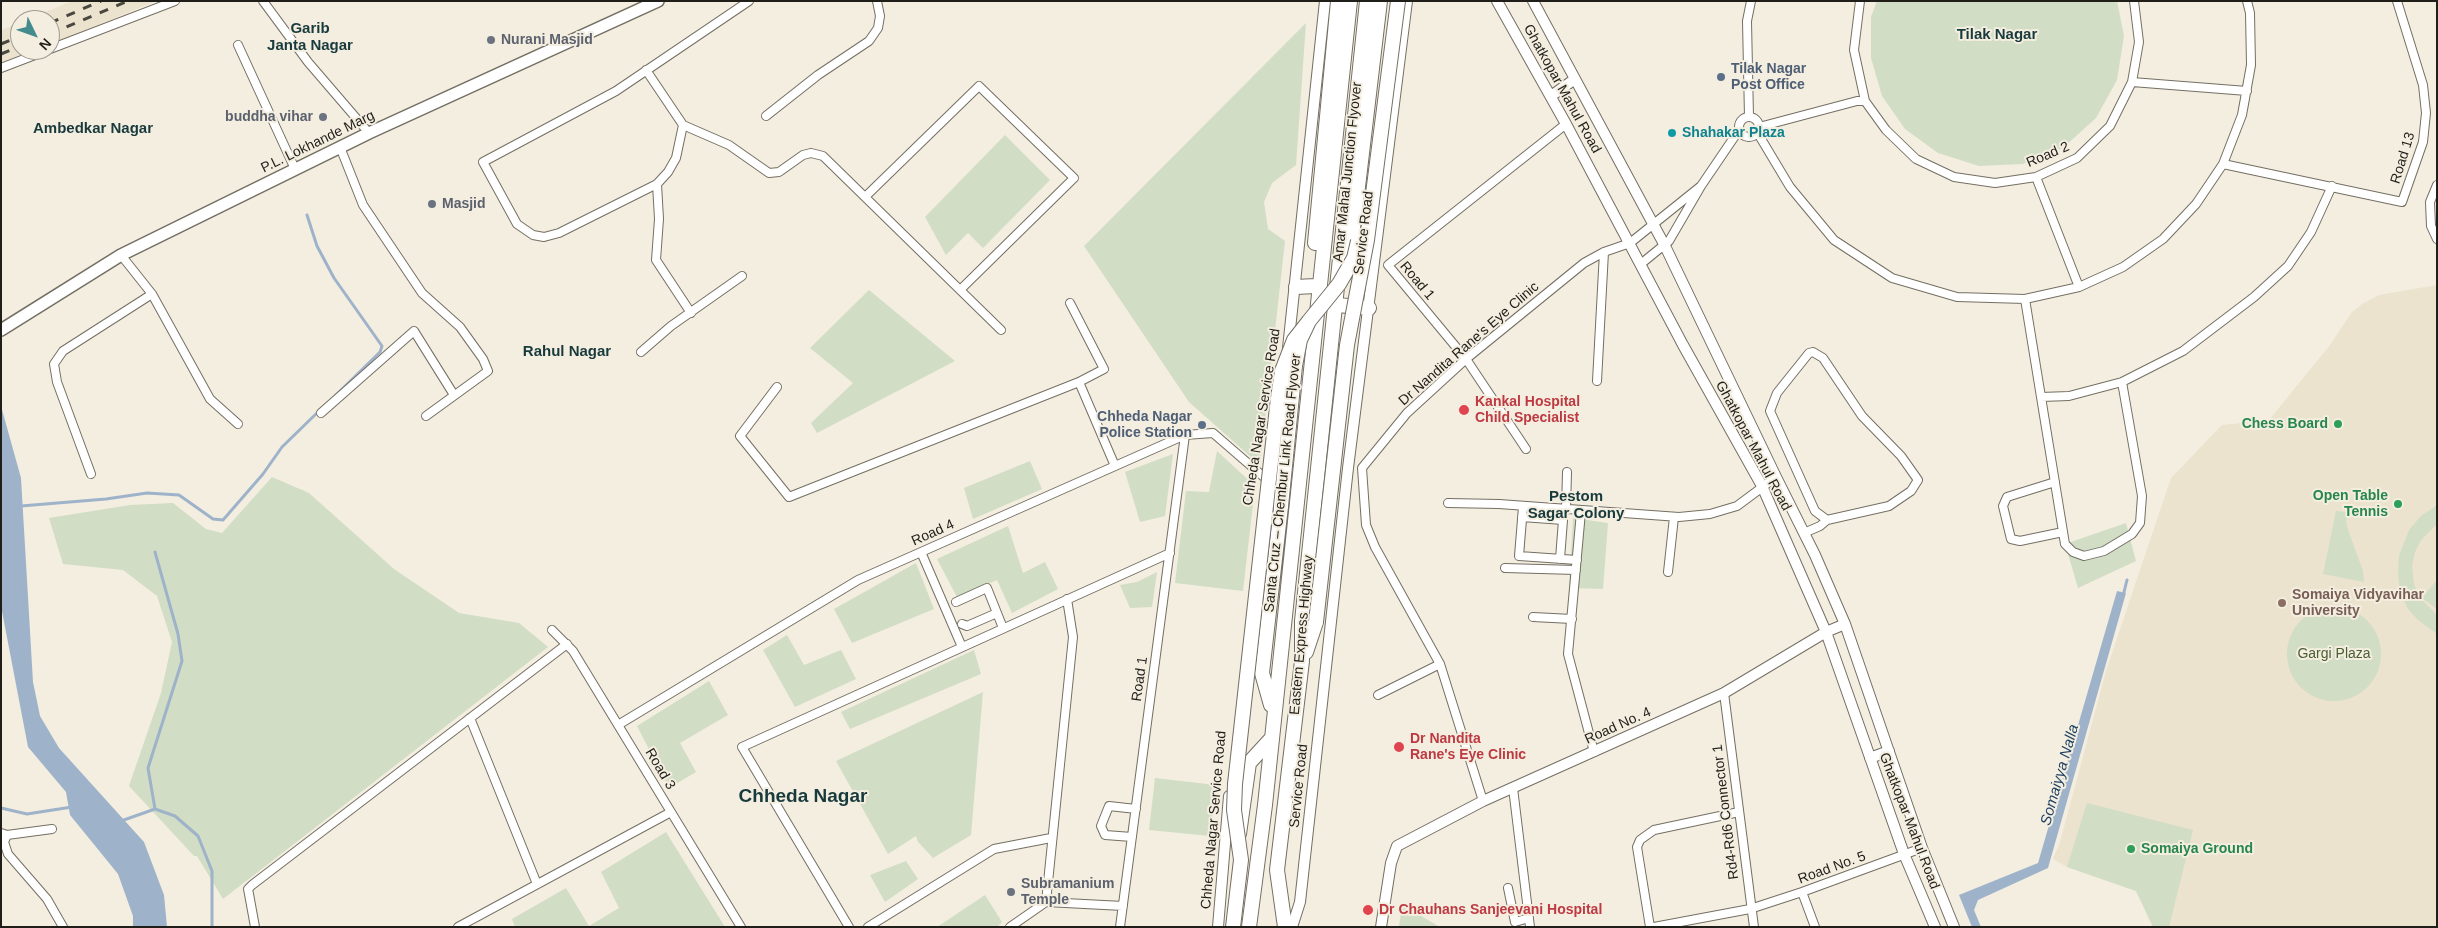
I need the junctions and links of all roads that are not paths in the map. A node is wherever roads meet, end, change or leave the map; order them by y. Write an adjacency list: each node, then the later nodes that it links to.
1 (175, 1): 23 (street)
2 (263, 1): 38 (street)
3 (658, 1): 21 (main road, P.L. Lokhande Marg)
4 (749, 1): 26 (street)
5 (877, 1): 32 (street)
6 (1325, 1): 57 (street, Chheda Nagar Service Road)
7 (1338, 1): 56 (highway)
8 (1350, 1): 69 (highway, Amar Mahal Junction Flyover)
9 (1367, 1): 70 (highway, Amar Mahal Junction Flyover)
10 (1380, 1): 63 (highway)
11 (1389, 1): 66 (highway, Santa Cruz – Chembur Link Road Flyover, bridge)
12 (1398, 1): 121 (highway, bridge)
13 (1407, 1): 64 (street, Service Road)
14 (1497, 1): 30 (street, Ghatkopar Mahul Road)
15 (1533, 1): 27 (street, Ghatkopar Mahul Road)
16 (1750, 1): 33 (street)
17 (1860, 1): 31 (street, Road 2)
18 (2134, 1): 28 (street, Road 2)
19 (2247, 1): 29 (street)
20 (2397, 1): 46 (street, Road 13)
21 (635, 6): 38 (main road, P.L. Lokhande Marg)
22 (238, 45): 41 (street)
23 (60, 46)
24 (22, 60): 25 (street)
25 (1, 68)
26 (646, 70): 35 (street); 43 (street)
27 (1575, 79): 30 (street); 48 (street, Ghatkopar Mahul Road)
28 (2132, 82): 29 (street); 42 (street, Road 2)
29 (2247, 91): 40 (street)
30 (1551, 96): 34 (street, Ghatkopar Mahul Road)
31 (1865, 101): 37 (street); 42 (street, Road 2)
32 (766, 116)
33 (1749, 117): 36 (street); 37 (street)
34 (1566, 124): 50 (street, Ghatkopar Mahul Road); 72 (street, Road 1)
35 (683, 125): 43 (street); 47 (street)
36 (1740, 130): 37 (street); 45 (street)
37 (1758, 130): 61 (street)
38 (369, 133): 39 (main road, P.L. Lokhande Marg)
39 (340, 147): 41 (main road, P.L. Lokhande Marg); 77 (street)
40 (2223, 164): 46 (street, Road 13); 58 (street)
41 (295, 169): 53 (main road, P.L. Lokhande Marg)
42 (2036, 177): 58 (street)
43 (657, 184): 65 (street)
44 (2437, 185): 49 (street)
45 (1701, 186): 48 (street, Dr Nandita Rane's Eye Clinic); 51 (street)
46 (2332, 186): 75 (street)
47 (865, 197): 59 (street); 59 (street)
48 (1654, 225): 50 (street, Dr Nandita Rane's Eye Clinic); 51 (street, Ghatkopar Mahul Road)
49 (2437, 239)
50 (1630, 243): 52 (street, Dr Nandita Rane's Eye Clinic); 54 (street, Ghatkopar Mahul Road)
51 (1665, 246): 54 (street); 89 (street, Ghatkopar Mahul Road)
52 (1604, 252): 72 (street, Dr Nandita Rane's Eye Clinic); 73 (street)
53 (121, 255): 60 (street); 67 (main road, P.L. Lokhande Marg)
54 (1642, 263): 92 (street, Ghatkopar Mahul Road)
55 (742, 276): 65 (street)
56 (1315, 286): 57 (highway); 69 (highway)
57 (1296, 287): 90 (street, Chheda Nagar Service Road)
58 (2079, 287): 61 (street)
59 (960, 290): 68 (street)
60 (152, 294): 81 (street); 88 (street)
61 (2026, 299): 78 (street)
62 (1070, 303): 74 (street)
63 (1338, 305): 64 (highway); 70 (highway)
64 (1369, 308): 85 (street, Service Road)
65 (691, 312): 71 (street)
66 (1309, 321): 125 (highway, Santa Cruz – Chembur Link Road Flyover, bridge); 160 (highway, bridge)
67 (1, 330)
68 (1002, 330)
69 (1314, 342): 125 (highway, Eastern Express Highway)
70 (1330, 343): 121 (highway, Eastern Express Highway)
71 (641, 352)
72 (1466, 359): 83 (street, Road 1); 86 (street, Dr Nandita Rane's Eye Clinic)
73 (1597, 381)
74 (1079, 382): 76 (street); 84 (street)
75 (2122, 382): 78 (street); 100 (street)
76 (777, 388)
77 (454, 395): 79 (street); 80 (street)
78 (2041, 397): 91 (street)
79 (321, 413)
80 (426, 416)
81 (238, 424)
82 (1185, 435): 84 (street, Road 4); 90 (street, Road 4); 103 (street, Road 1)
83 (1526, 449)
84 (1115, 466): 102 (street, Road 4)
85 (1348, 468): 86 (street); 163 (street, Service Road)
86 (1362, 468): 122 (street)
87 (1567, 472): 95 (street)
88 (91, 474)
89 (1776, 477): 92 (street); 101 (street, Ghatkopar Mahul Road)
90 (1265, 478): 158 (street, Chheda Nagar Service Road)
91 (2055, 482): 100 (street); 100 (street)
92 (1762, 486): 98 (street); 118 (street, Ghatkopar Mahul Road)
93 (1448, 503): 94 (street)
94 (1523, 507): 95 (street); 97 (street)
95 (1566, 510): 96 (street)
96 (1581, 512): 98 (street); 105 (street)
97 (1522, 517): 104 (street); 104 (street)
98 (1674, 517): 108 (street)
99 (1827, 520): 99 (street); 101 (street)
100 (2063, 532)
101 (1804, 533): 115 (street, Ghatkopar Mahul Road)
102 (921, 552): 120 (street); 127 (street, Road 4)
103 (1170, 553): 109 (street); 134 (street, Road 1)
104 (1560, 559): 105 (street)
105 (1577, 560): 107 (street)
106 (1505, 568): 107 (street)
107 (1576, 570): 113 (street)
108 (1668, 572)
109 (1067, 599): 116 (street); 140 (street)
110 (956, 602): 111 (street)
111 (997, 613): 114 (street); 116 (street)
112 (1533, 617): 113 (street)
113 (1572, 619): 130 (street)
114 (962, 624)
115 (1845, 624): 118 (street, Road No. 4); 129 (street, Ghatkopar Mahul Road)
116 (1003, 628): 120 (street)
117 (552, 630): 119 (street, Road 3)
118 (1826, 632): 123 (street, Road No. 4); 131 (street, Ghatkopar Mahul Road)
119 (567, 644): 126 (street); 127 (street, Road 3)
120 (962, 647): 154 (street)
121 (1302, 661): 162 (highway, Eastern Express Highway)
122 (1440, 664): 124 (street); 133 (street)
123 (1724, 693): 130 (street, Road No. 4); 136 (street, Rd4-Rd6 Connector 1)
124 (1378, 695)
125 (1274, 713): 128 (highway, Eastern Express Highway)
126 (470, 718): 143 (street); 151 (street)
127 (618, 725): 135 (street, Road 3)
128 (1271, 739): 159 (highway); 161 (highway, Eastern Express Highway)
129 (1889, 751): 131 (street); 141 (street, Ghatkopar Mahul Road)
130 (1594, 752): 132 (street, Road No. 4)
131 (1870, 758): 142 (street, Ghatkopar Mahul Road)
132 (1513, 788): 133 (street, Road No. 4); 149 (street)
133 (1482, 801): 164 (street, Road No. 4)
134 (1136, 809): 139 (street, Road 1); 139 (street)
135 (671, 812): 143 (street); 153 (street, Road 3)
136 (1739, 812): 148 (street, Rd4-Rd6 Connector 1); 166 (street)
137 (52, 829): 138 (street)
138 (4, 834): 150 (street)
139 (1132, 837): 147 (street, Road 1)
140 (1051, 838): 146 (street); 155 (street)
141 (1922, 848): 142 (street, Road No. 5); 171 (street, Ghatkopar Mahul Road)
142 (1904, 854): 145 (street, Road No. 5); 170 (street, Ghatkopar Mahul Road)
143 (537, 884): 152 (street)
144 (1508, 888): 149 (street)
145 (1802, 892): 148 (street, Road No. 5); 169 (street)
146 (1046, 902): 147 (street); 156 (street)
147 (1123, 906): 157 (street, Road 1)
148 (1750, 908): 167 (street, Road No. 5); 168 (street, Rd4-Rd6 Connector 1)
149 (1529, 918): 165 (street)
150 (63, 927)
151 (255, 927)
152 (458, 927)
153 (741, 927)
154 (849, 927)
155 (868, 927)
156 (1010, 927)
157 (1120, 927)
158 (1218, 927)
159 (1226, 927)
160 (1233, 927)
161 (1249, 927)
162 (1285, 927)
163 (1292, 927)
164 (1381, 927)
165 (1530, 927)
166 (1650, 927)
167 (1654, 927)
168 (1754, 927)
169 (1815, 927)
170 (1935, 927)
171 (1954, 927)

